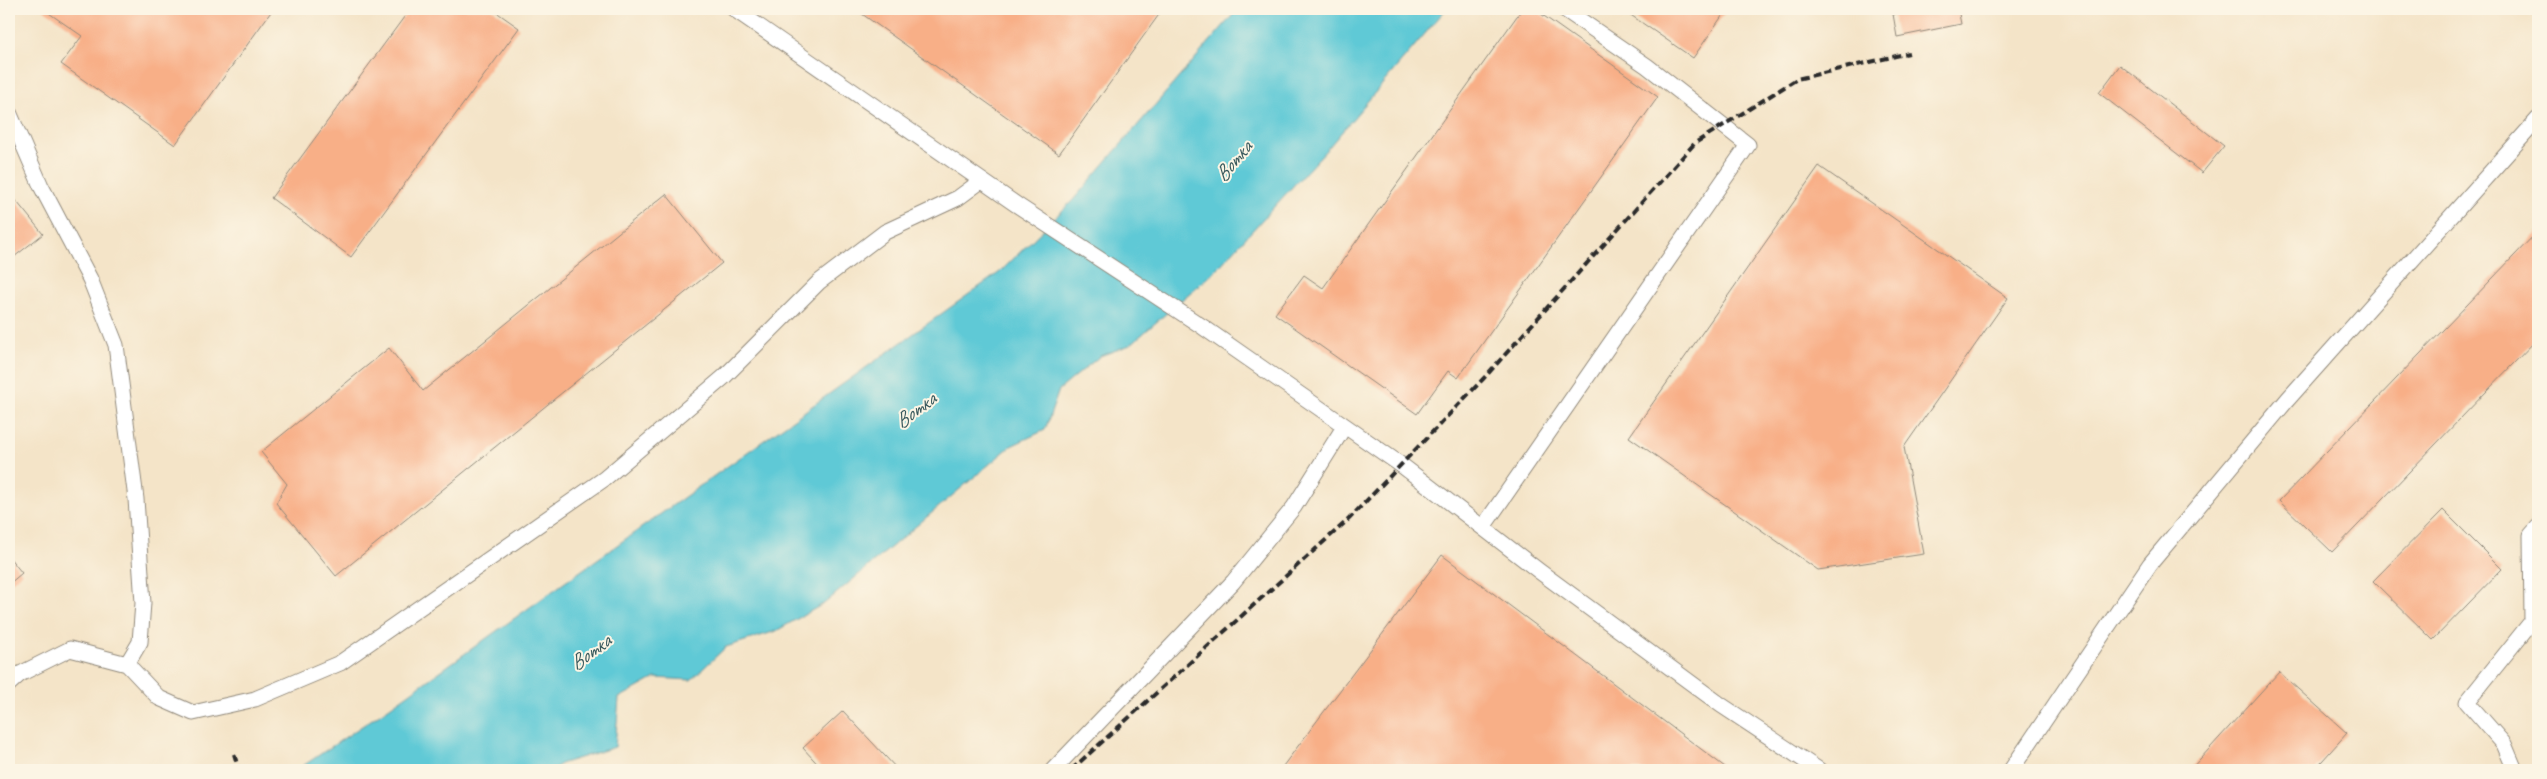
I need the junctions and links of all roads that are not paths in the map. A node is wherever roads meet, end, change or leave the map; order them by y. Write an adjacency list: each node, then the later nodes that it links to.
1 (734, 9): 5 (lane)
2 (1564, 9): 8 (lane)
3 (9, 112): 9 (lane)
4 (2538, 119): 13 (lane)
5 (981, 181): 6 (lane); 9 (lane)
6 (1344, 427): 8 (lane); 11 (lane)
7 (2538, 526): 14 (lane)
8 (1483, 527): 12 (lane)
9 (127, 664): 10 (lane)
10 (9, 684)
11 (1053, 770)
12 (1819, 770)
13 (2011, 770)
14 (2515, 770)

